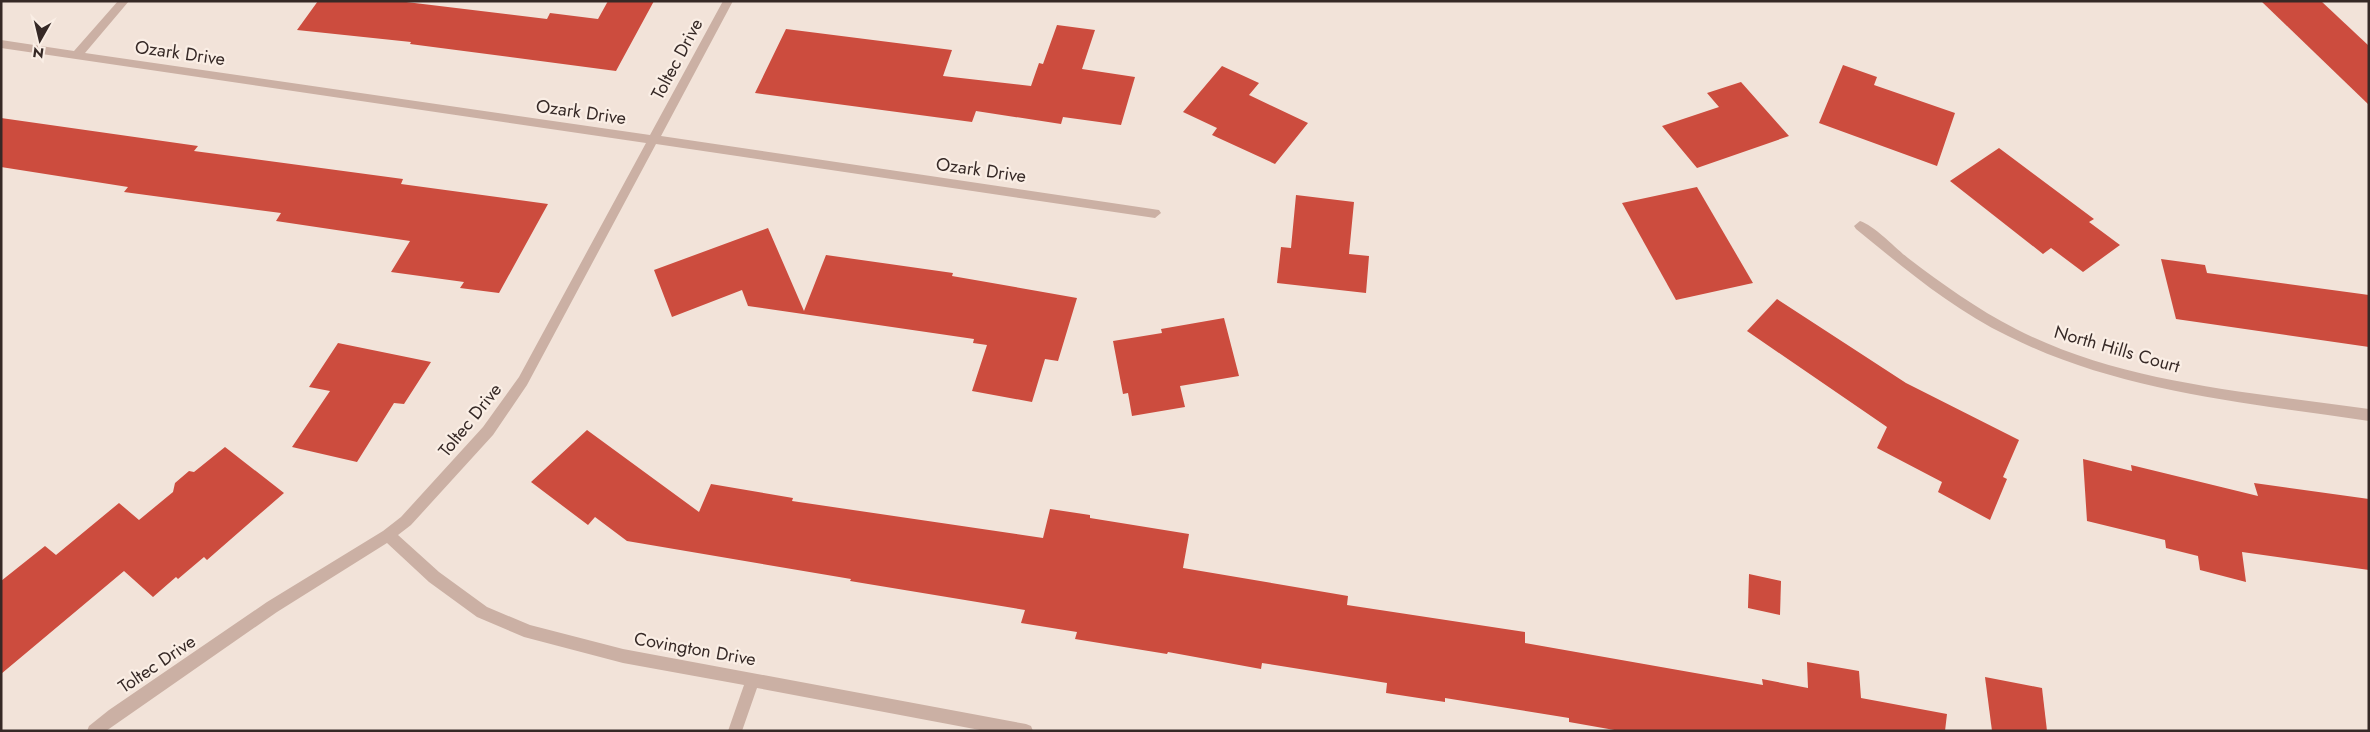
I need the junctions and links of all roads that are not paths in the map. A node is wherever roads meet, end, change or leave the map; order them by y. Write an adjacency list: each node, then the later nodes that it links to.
1 (124, 1): 4 (street)
2 (728, 1): 5 (street, Toltec Drive)
3 (1, 44): 4 (street, Ozark Drive)
4 (77, 55): 5 (street, Ozark Drive)
5 (653, 140): 6 (street, Ozark Drive); 9 (street, Toltec Drive)
6 (1155, 214)
7 (1860, 226): 8 (street, North Hills Court)
8 (2369, 415)
9 (388, 535): 10 (street, Covington Drive); 11 (street, Toltec Drive)
10 (753, 679): 12 (street); 13 (street, Covington Drive)
11 (94, 731)
12 (735, 731)
13 (1026, 731)

